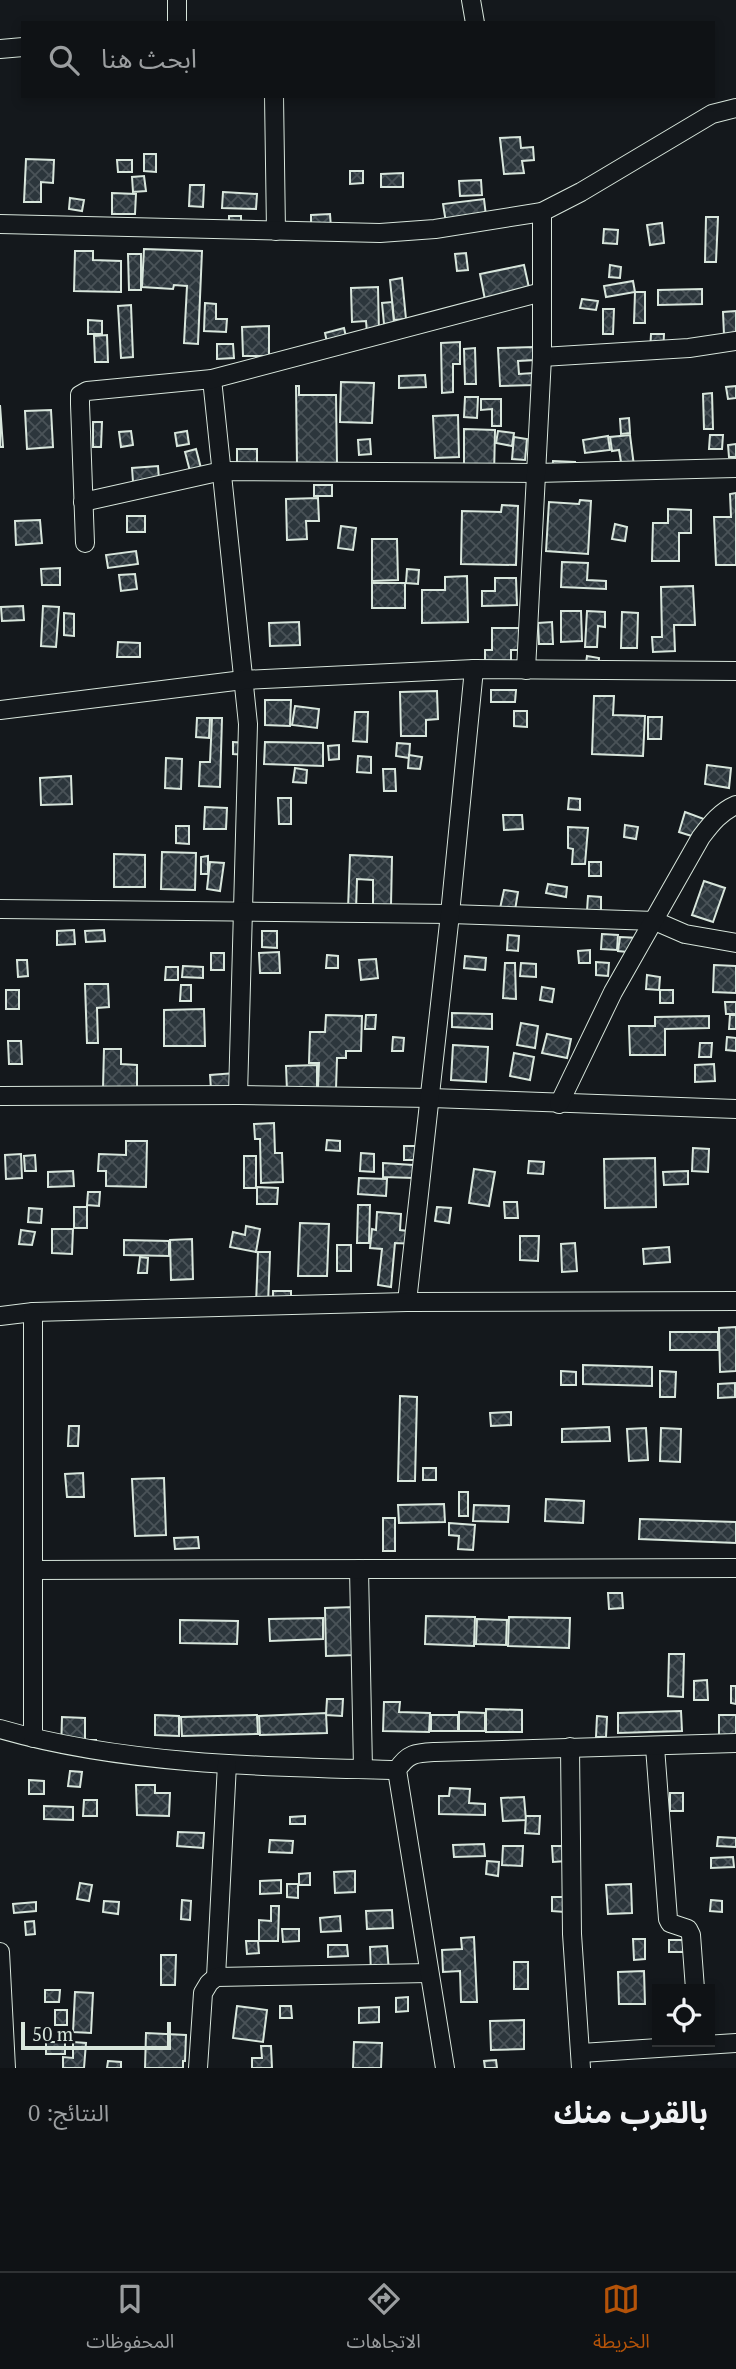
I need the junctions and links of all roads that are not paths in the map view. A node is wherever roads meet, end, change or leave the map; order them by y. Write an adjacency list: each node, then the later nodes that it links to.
1 (177, 0): 3 (street)
2 (471, 0): 4 (street)
3 (177, 21)
4 (475, 21)
5 (21, 47): 6 (street)
6 (0, 49)
7 (274, 98): 12 (street)
8 (712, 105): 9 (street); 10 (street)
9 (736, 108)
10 (542, 212): 12 (street); 13 (street)
11 (0, 224): 12 (street)
12 (276, 232)
13 (542, 292): 15 (street); 16 (street)
14 (736, 341): 15 (street)
15 (542, 357): 19 (street)
16 (212, 379): 18 (street); 20 (street)
17 (736, 468): 19 (street)
18 (222, 471): 19 (street); 20 (street); 25 (street)
19 (536, 473): 23 (street)
20 (83, 502): 21 (street)
21 (85, 543)
22 (474, 669): 23 (street); 25 (street); 30 (street)
23 (526, 670): 24 (street)
24 (736, 671)
25 (243, 681): 26 (street); 29 (street)
26 (0, 710)
27 (736, 805): 31 (street)
28 (0, 909): 29 (street)
29 (244, 912): 30 (street); 33 (street)
30 (450, 915): 31 (street); 35 (street)
31 (654, 921): 32 (street); 36 (street)
32 (736, 943)
33 (238, 1095): 34 (street); 35 (street)
34 (0, 1096)
35 (431, 1098): 36 (street); 39 (street)
36 (559, 1104): 37 (street)
37 (736, 1110)
38 (736, 1301): 39 (street)
39 (407, 1302): 40 (street)
40 (33, 1312): 41 (street); 44 (street)
41 (0, 1316)
42 (736, 1568): 43 (street)
43 (359, 1569): 44 (street); 51 (street)
44 (33, 1570): 46 (street)
45 (0, 1729): 46 (street)
46 (33, 1738): 50 (street)
47 (736, 1743): 49 (street)
48 (570, 1747): 49 (street); 52 (street); 60 (street)
49 (655, 1747): 56 (street)
50 (227, 1764): 51 (street); 55 (street)
51 (363, 1769): 52 (street)
52 (397, 1770): 54 (street)
53 (0, 1952): 61 (street)
54 (429, 1973): 55 (street); 63 (street)
55 (216, 1977): 62 (street)
56 (695, 1984)
57 (736, 2043): 58 (street)
58 (715, 2044)
59 (678, 2047): 60 (street)
60 (581, 2061)
61 (6, 2068)
62 (198, 2068)
63 (444, 2068)

